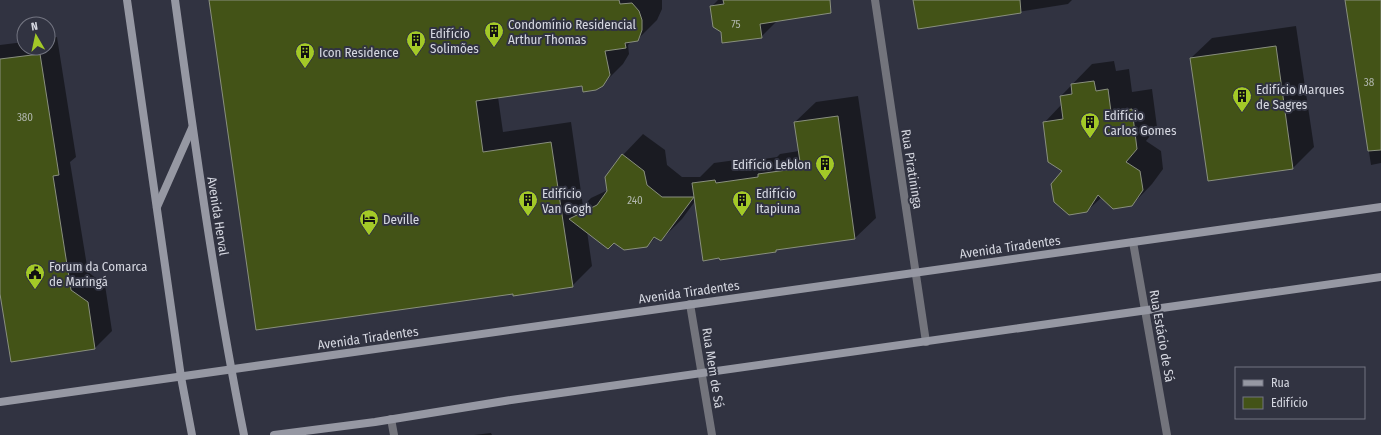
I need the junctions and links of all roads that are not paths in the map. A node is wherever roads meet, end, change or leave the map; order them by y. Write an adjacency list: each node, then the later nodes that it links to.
1 (127, 0): 6 (main road)
2 (175, 0): 4 (main road, Avenida Herval)
3 (875, 0): 8 (street, Rua Piratininga)
4 (192, 127): 6 (main road); 13 (main road, Avenida Herval)
5 (1381, 207): 7 (main road, Avenida Tiradentes)
6 (157, 208): 15 (main road)
7 (1133, 242): 8 (main road, Avenida Tiradentes); 11 (street, Rua Estácio de Sá)
8 (916, 272): 10 (main road, Avenida Tiradentes); 12 (street, Rua Piratininga)
9 (1381, 277): 11 (main road)
10 (690, 304): 13 (main road, Avenida Tiradentes); 14 (street, Rua Mem de Sá)
11 (1146, 311): 12 (main road); 23 (street, Rua Estácio de Sá)
12 (926, 342): 14 (main road)
13 (231, 370): 15 (main road, Avenida Tiradentes); 19 (main road, Avenida Herval)
14 (701, 374): 17 (main road); 22 (street, Rua Mem de Sá)
15 (182, 377): 16 (main road, Avenida Tiradentes); 18 (main road)
16 (0, 402)
17 (391, 420): 20 (main road); 21 (street)
18 (192, 435)
19 (244, 435)
20 (274, 435)
21 (394, 435)
22 (712, 435)
23 (1167, 435)

